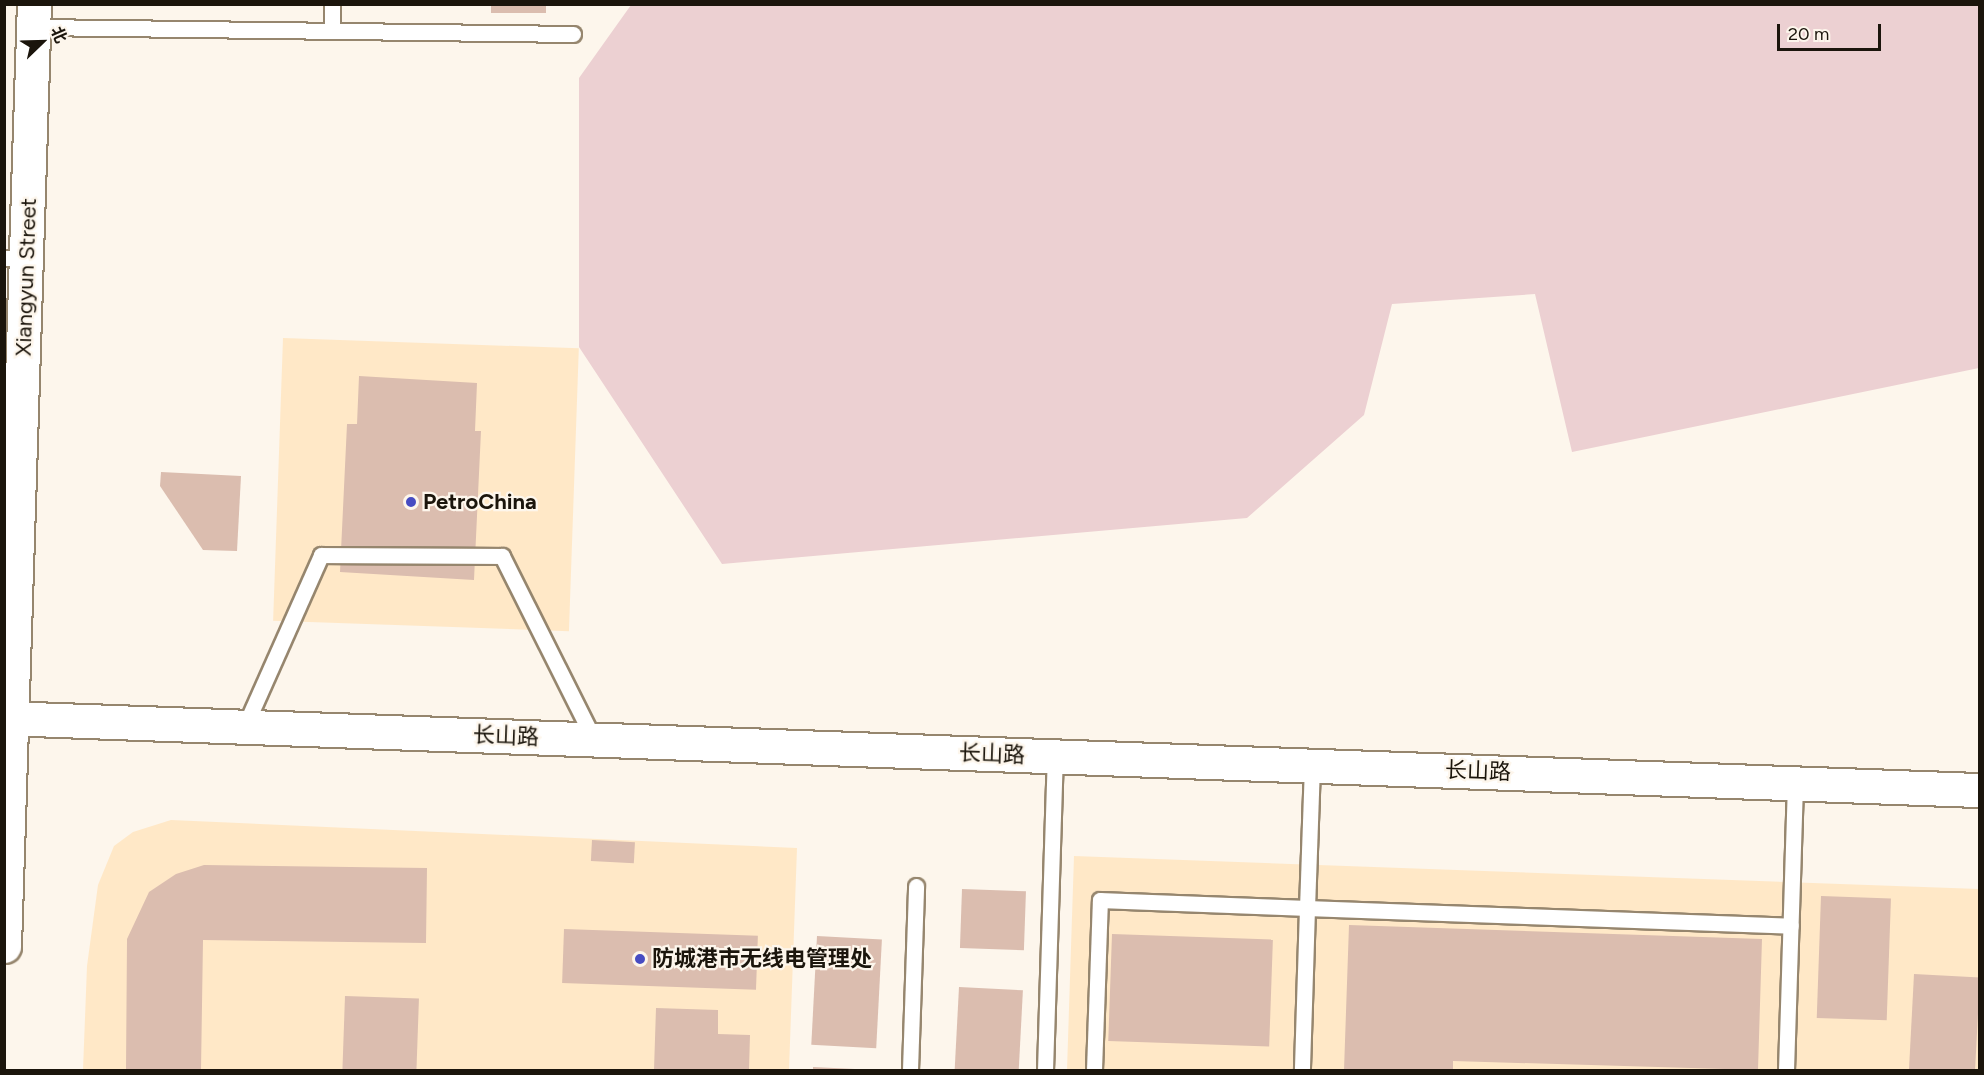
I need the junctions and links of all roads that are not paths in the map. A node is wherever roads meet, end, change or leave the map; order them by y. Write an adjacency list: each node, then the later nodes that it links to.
1 (332, 4): 3 (lane)
2 (34, 16): 3 (lane); 5 (street, Xiangyun Street)
3 (332, 31): 4 (lane)
4 (573, 34)
5 (15, 258): 6 (street, Xiangyun Street)
6 (8, 718): 7 (street, 长山路); 16 (street, Xiangyun Street)
7 (245, 726): 8 (street, 长山路); 8 (lane)
8 (594, 740): 9 (street, 长山路)
9 (1055, 756): 10 (street, 长山路); 18 (lane)
10 (1312, 765): 11 (street, 长山路); 14 (lane)
11 (1795, 783): 12 (street, 长山路); 15 (lane)
12 (1980, 790)
13 (916, 885): 17 (lane)
14 (1308, 908): 15 (lane); 19 (lane); 20 (lane)
15 (1791, 926): 21 (lane)
16 (4, 946)
17 (910, 1071)
18 (1045, 1071)
19 (1094, 1071)
20 (1302, 1071)
21 (1786, 1071)

